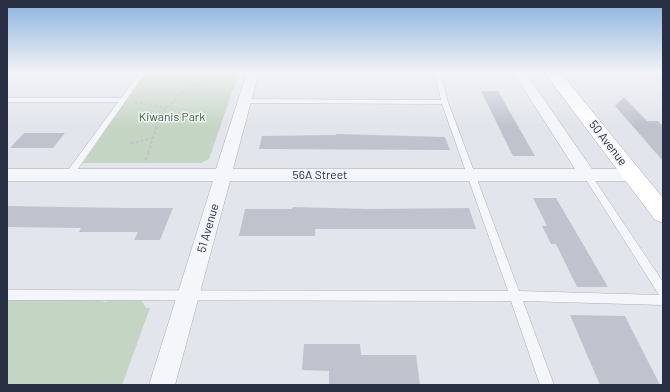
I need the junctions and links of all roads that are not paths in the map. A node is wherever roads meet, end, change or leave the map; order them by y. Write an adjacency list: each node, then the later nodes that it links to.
1 (130, 90): 7 (lane)
2 (248, 90): 8 (street, 51 Avenue)
3 (442, 90): 9 (lane)
4 (531, 90): 14 (street)
5 (566, 90): 15 (main road, 50 Avenue)
6 (7, 100): 7 (lane)
7 (123, 100): 11 (lane)
8 (245, 101): 9 (lane); 12 (street, 51 Avenue)
9 (445, 102): 13 (lane)
10 (7, 175): 11 (street, 56A Street)
11 (69, 175): 12 (street, 56A Street)
12 (223, 175): 13 (street, 56A Street); 19 (street, 51 Avenue)
13 (471, 175): 14 (street, 56A Street); 20 (lane)
14 (587, 175): 15 (street, 56A Street); 17 (lane)
15 (633, 175): 16 (main road, 50 Avenue)
16 (663, 214)
17 (663, 291)
18 (7, 295): 19 (lane)
19 (188, 295): 20 (lane); 22 (street, 51 Avenue)
20 (515, 296): 21 (lane); 23 (lane)
21 (663, 300)
22 (162, 385)
23 (547, 385)

